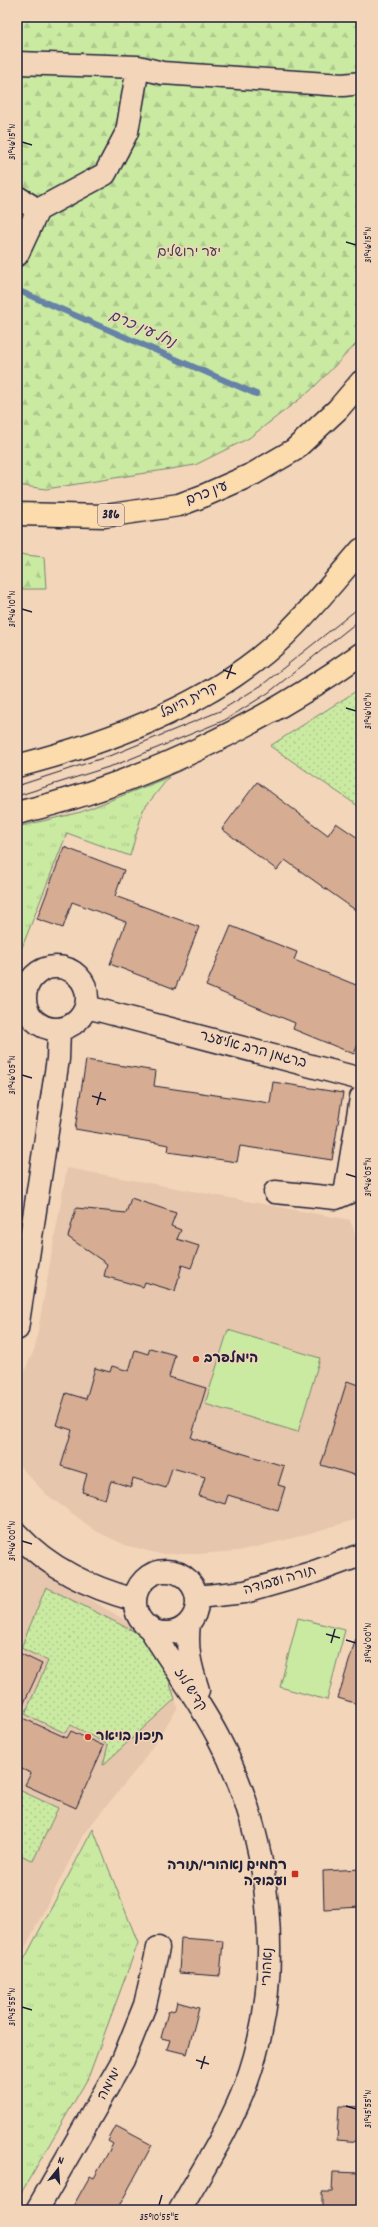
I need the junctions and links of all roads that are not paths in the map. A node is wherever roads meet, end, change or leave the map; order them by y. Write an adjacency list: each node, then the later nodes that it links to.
1 (17, 63): 2 (street)
2 (138, 67): 3 (street); 5 (street)
3 (361, 83)
4 (17, 197): 5 (street)
5 (38, 210): 6 (street)
6 (17, 255)
7 (361, 382): 8 (main road, עין כרם / 386)
8 (17, 514)
9 (361, 550): 11 (main road, קרית היובל)
10 (361, 654): 12 (main road)
11 (17, 766)
12 (17, 813)
13 (87, 1007): 14 (street); 14 (street); 15 (street, ברגמן הרב אליעזר)
14 (59, 1029): 19 (street)
15 (361, 1078)
16 (361, 1098): 17 (street)
17 (353, 1191): 18 (street)
18 (275, 1192)
19 (17, 1329)
20 (17, 1534): 23 (street)
21 (361, 1555): 22 (street, תורה ועבודה)
22 (197, 1597): 23 (street); 24 (street)
23 (135, 1600): 25 (street)
24 (189, 1623): 25 (street); 26 (street, קדיש לוז)
25 (149, 1627): 26 (street, קדיש לוז)
26 (206, 1716): 29 (street, נאהורי)
27 (158, 1948): 28 (street, ימימה)
28 (37, 2210)
29 (180, 2210)

